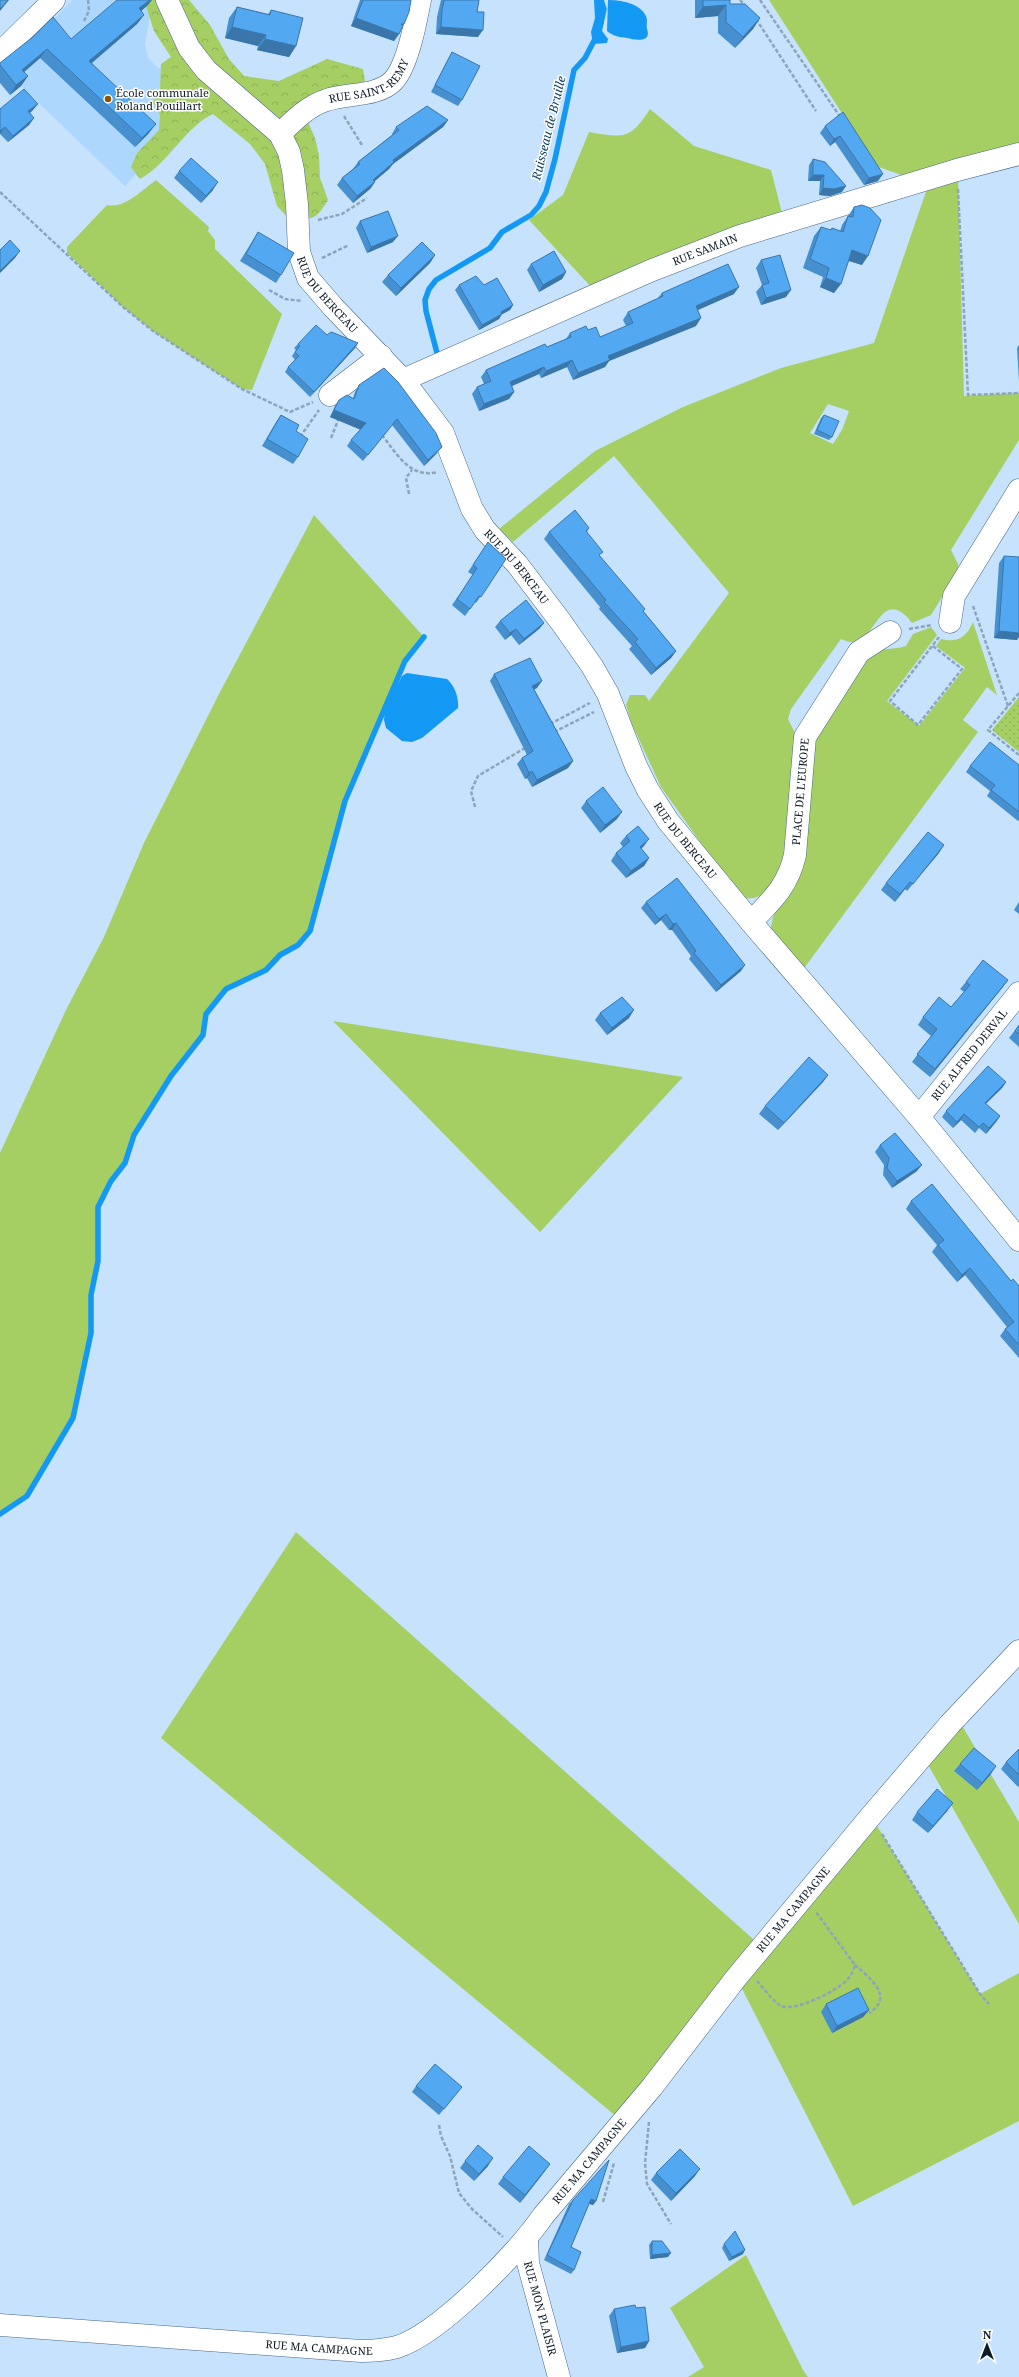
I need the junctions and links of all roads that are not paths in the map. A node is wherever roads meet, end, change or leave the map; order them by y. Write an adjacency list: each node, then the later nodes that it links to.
1 (54, 0): 4 (street)
2 (167, 0): 5 (street, RUE DU BERCEAU)
3 (420, 0): 5 (street, RUE SAINT-REMY)
4 (0, 53)
5 (280, 134): 7 (street, RUE DU BERCEAU)
6 (1019, 154): 8 (street, RUE SAMAIN)
7 (381, 356): 8 (street, RUE DU BERCEAU); 9 (street)
8 (403, 380): 13 (street, RUE DU BERCEAU)
9 (330, 396)
10 (1019, 490): 11 (street)
11 (950, 622)
12 (890, 632): 13 (street, PLACE DE L'EUROPE)
13 (751, 922): 15 (street, RUE DU BERCEAU)
14 (1019, 994): 15 (street, RUE ALFRED DERVAL)
15 (920, 1117): 16 (street, RUE DU BERCEAU)
16 (1019, 1240)
17 (1019, 1651): 18 (street, RUE MA CAMPAGNE)
18 (522, 2244): 19 (street, RUE MA CAMPAGNE); 20 (street, RUE MON PLAISIR)
19 (0, 2325)
20 (559, 2377)

